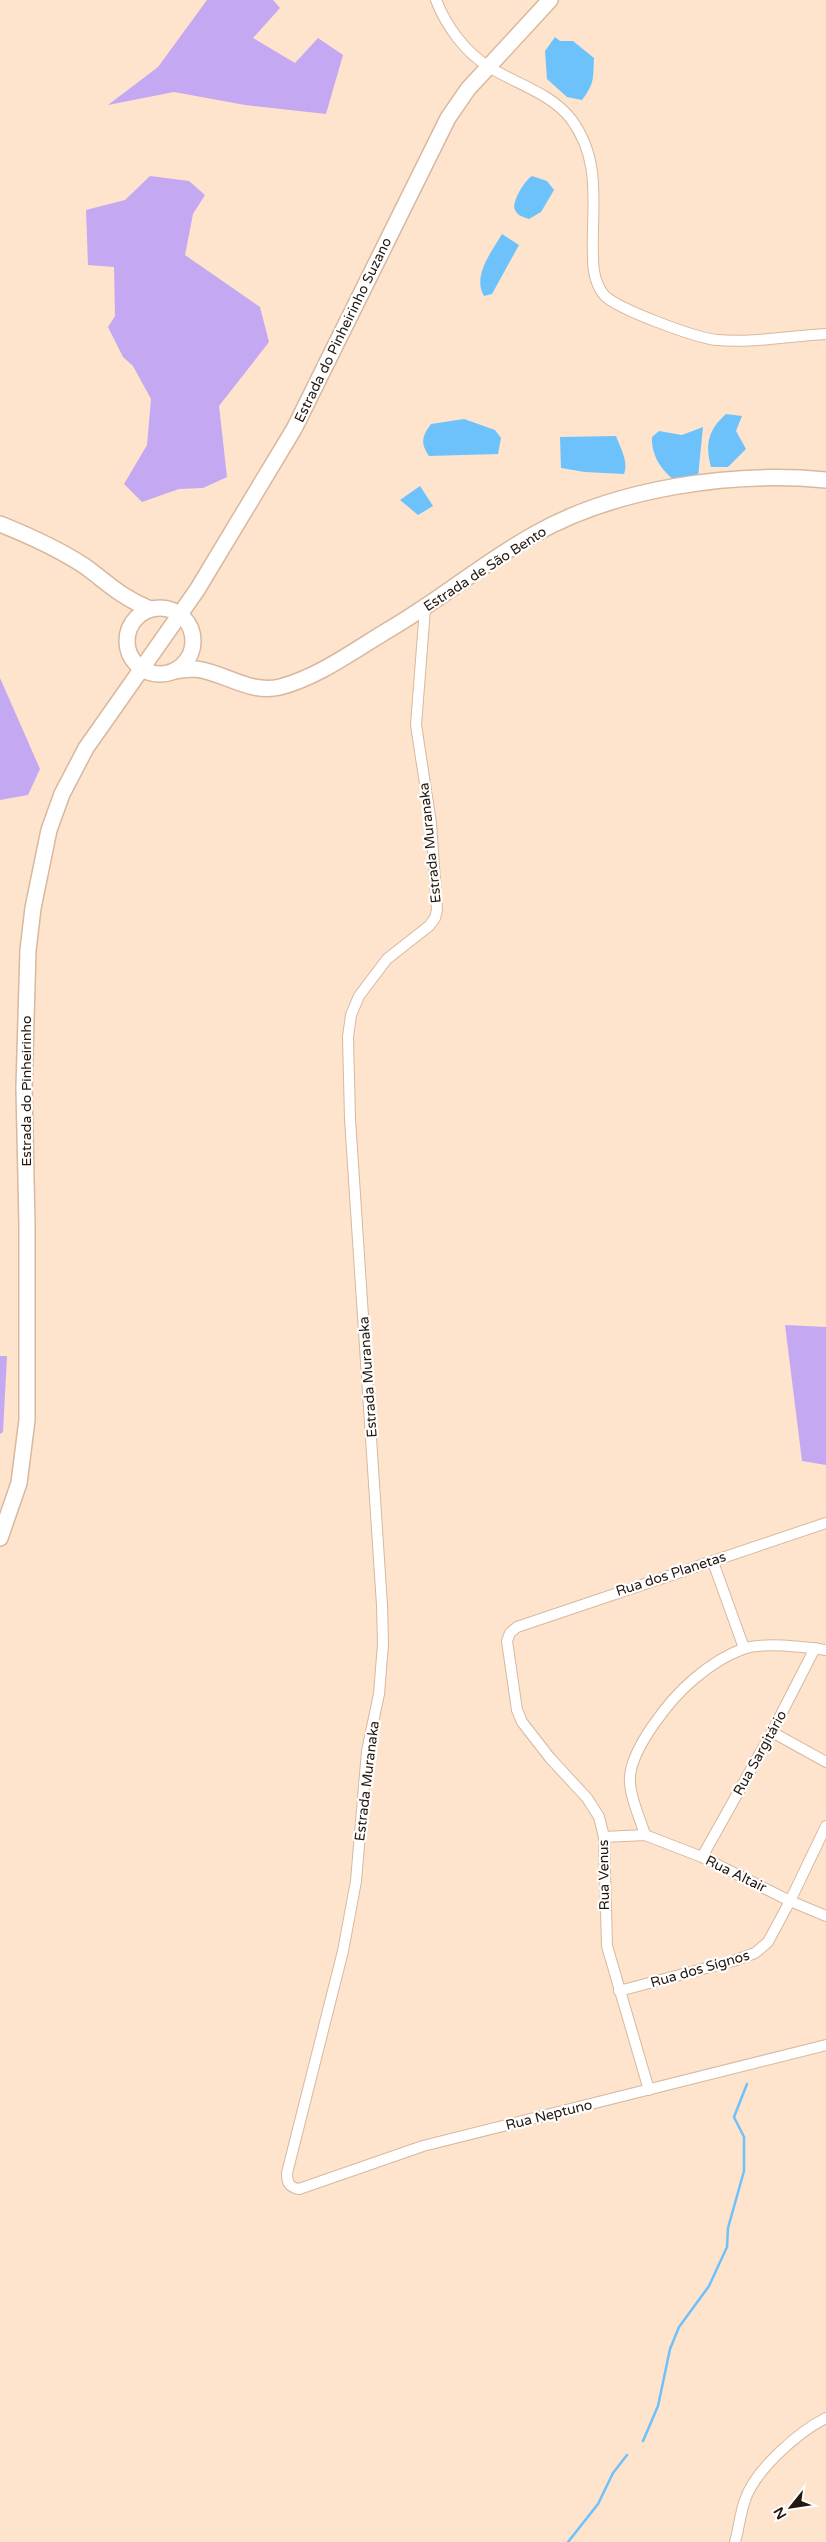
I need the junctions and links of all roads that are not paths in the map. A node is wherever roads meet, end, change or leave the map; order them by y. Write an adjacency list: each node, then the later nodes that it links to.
1 (436, 0): 3 (street)
2 (550, 0): 3 (main road, Estrada do Pinheirinho Suzano)
3 (488, 67): 4 (street); 10 (main road, Estrada do Pinheirinho Suzano)
4 (826, 334)
5 (826, 480): 8 (main road, Estrada de São Bento)
6 (0, 524): 7 (main road)
7 (117, 593): 9 (main road); 11 (main road)
8 (425, 608): 15 (main road, Estrada de São Bento); 34 (street, Estrada Muranaka)
9 (150, 609): 10 (main road); 11 (main road)
10 (180, 615): 12 (main road); 13 (main road, Estrada do Pinheirinho Suzano)
11 (128, 631): 13 (main road)
12 (192, 650): 14 (main road); 15 (main road, Estrada de São Bento)
13 (142, 668): 14 (main road); 17 (main road, Estrada do Pinheirinho)
14 (174, 670): 15 (main road, Estrada de São Bento)
15 (219, 675)
16 (826, 1523): 18 (street, Rua dos Planetas)
17 (0, 1538)
18 (713, 1562): 19 (street, Rua dos Planetas); 20 (street)
19 (517, 1627): 27 (street, Rua Venus)
20 (744, 1648): 21 (street); 26 (street)
21 (815, 1648): 22 (street); 23 (street, Rua Sargitário)
22 (826, 1650)
23 (772, 1732): 24 (street); 28 (street, Rua Sargitário)
24 (826, 1762)
25 (826, 1826): 29 (street, Rua dos Sígnos)
26 (645, 1834): 27 (street); 28 (street, Rua Altair)
27 (604, 1837): 31 (street, Rua Venus)
28 (702, 1857): 29 (street, Rua Altair)
29 (790, 1901): 30 (street, Rua Altair); 31 (street, Rua dos Sígnos)
30 (826, 1916)
31 (619, 1991): 33 (street, Rua Venus)
32 (826, 2045): 33 (street, Rua Neptuno)
33 (649, 2090): 34 (street, Rua Neptuno)
34 (287, 2172)
35 (826, 2418): 36 (street)
36 (735, 2542)

